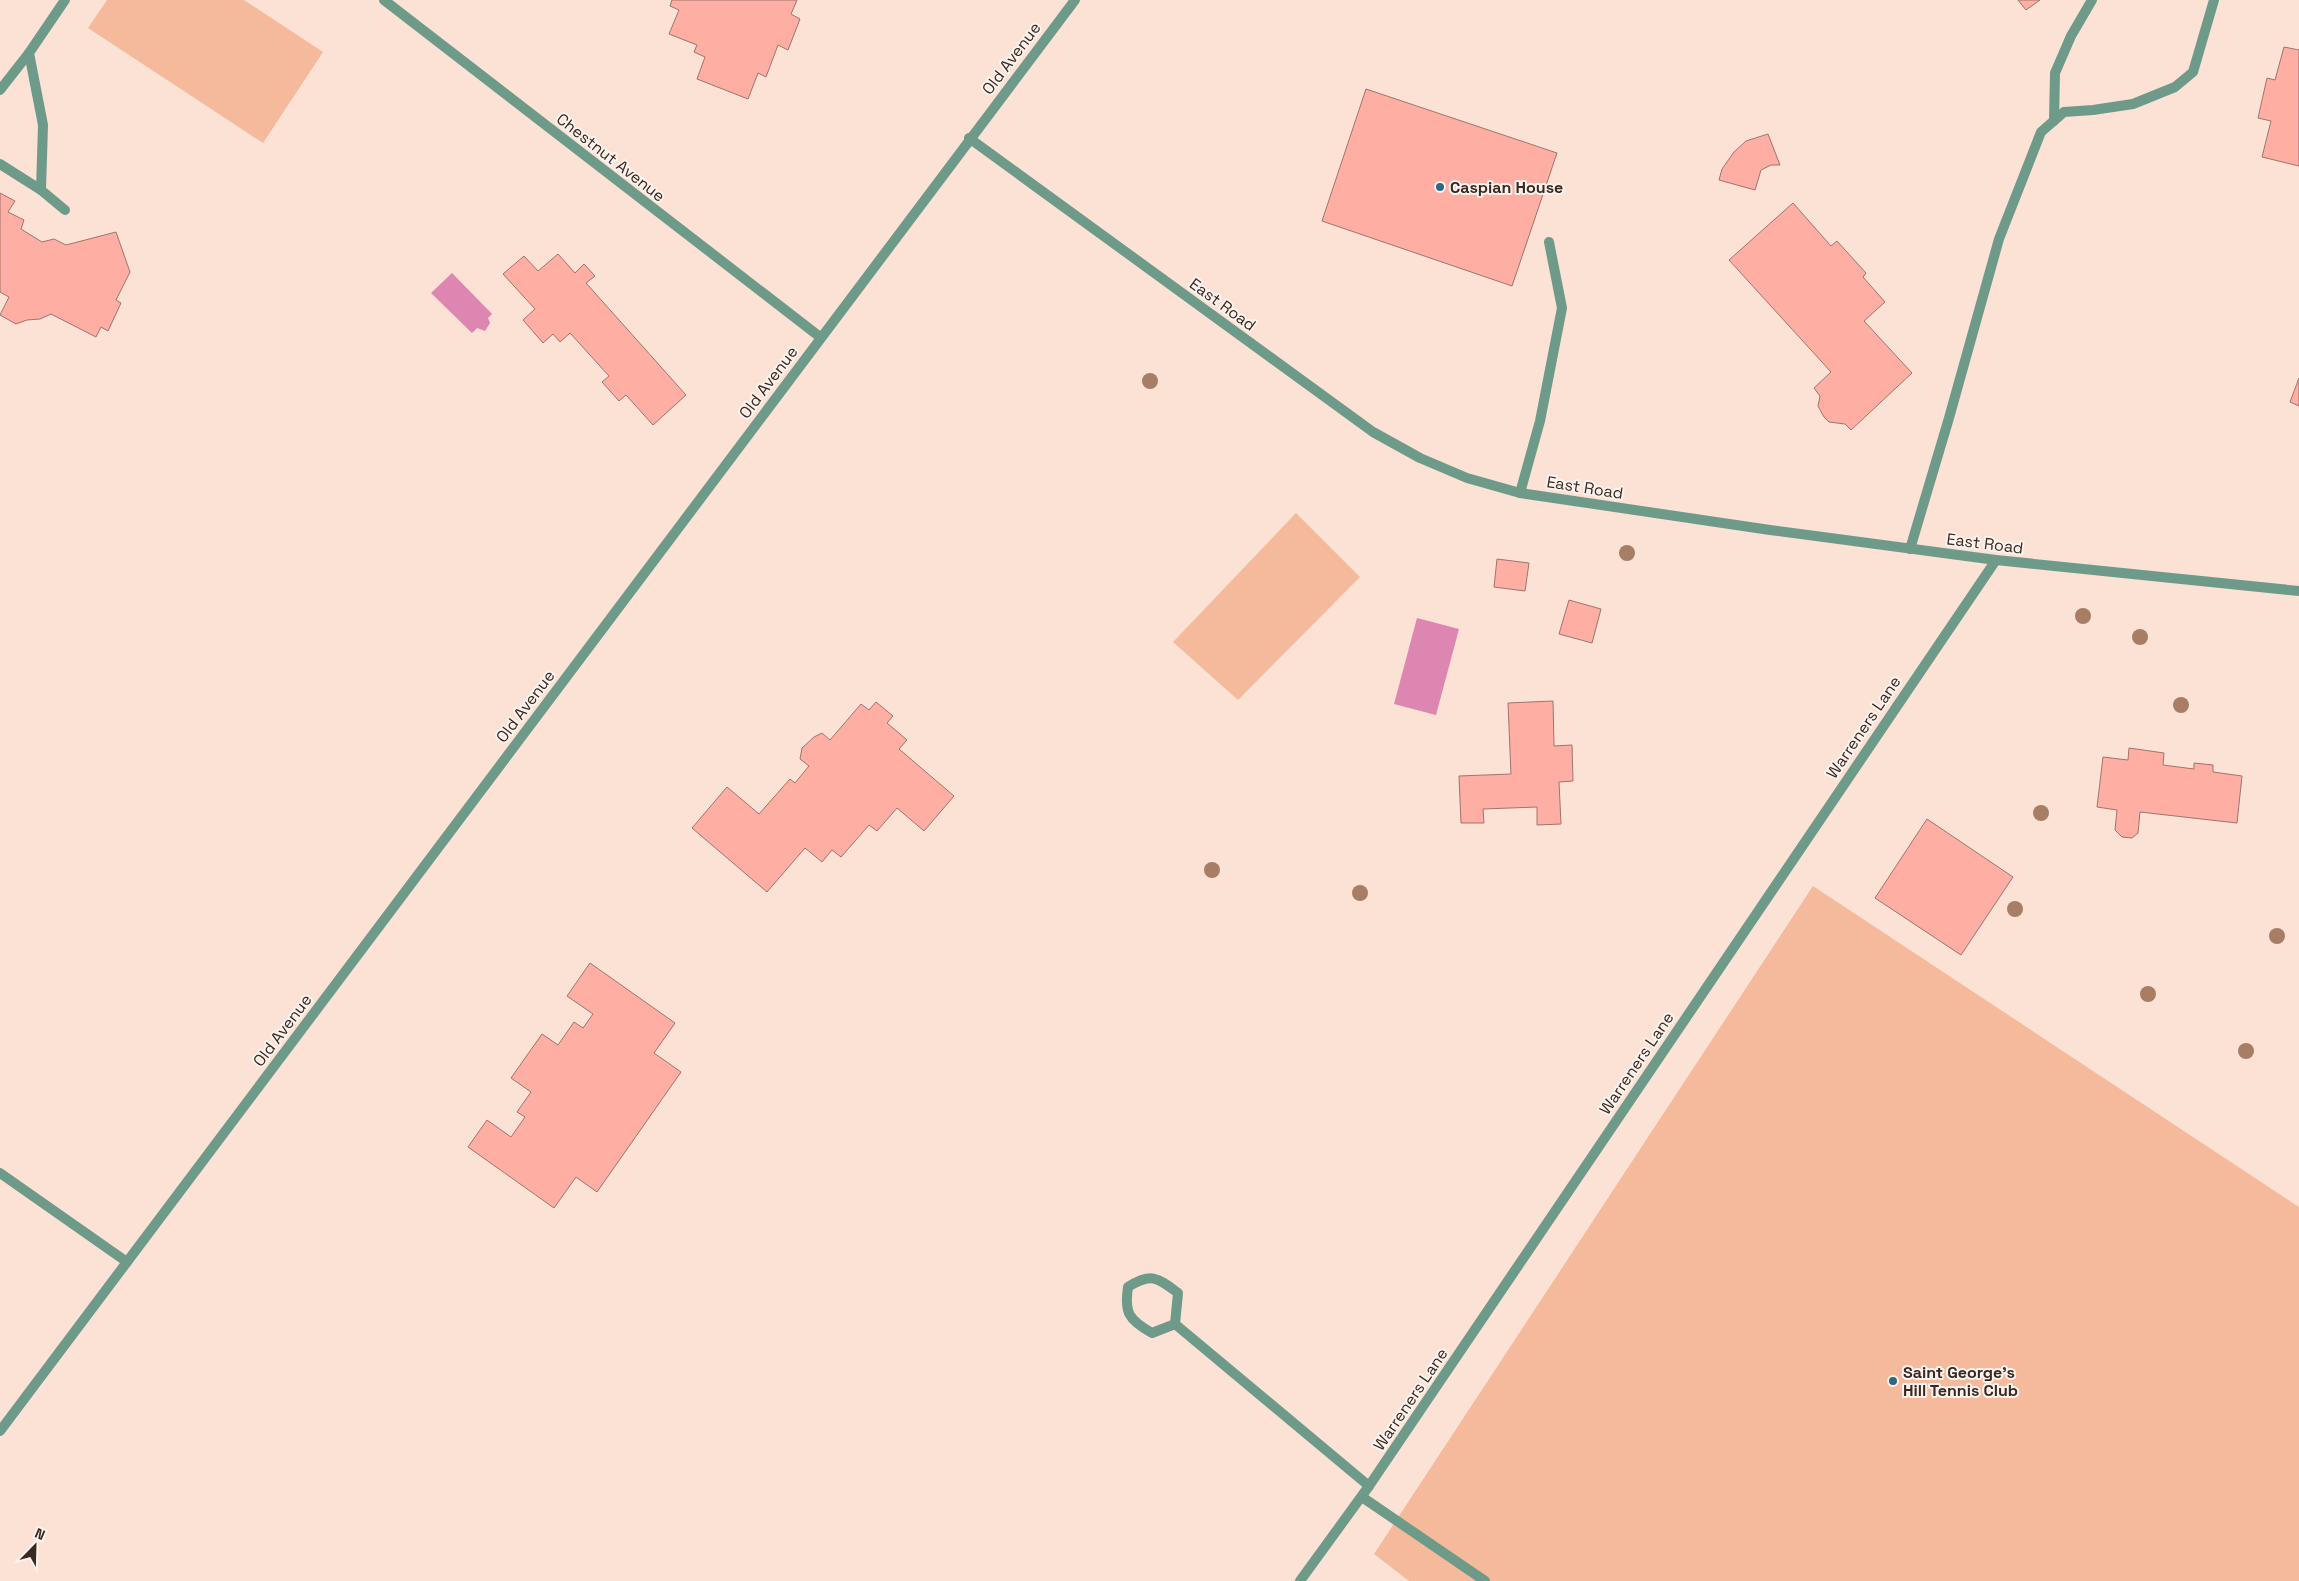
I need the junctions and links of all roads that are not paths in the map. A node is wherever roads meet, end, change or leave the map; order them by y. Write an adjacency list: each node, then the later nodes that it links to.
1 (65, 0): 6 (street)
2 (384, 0): 14 (street, Chestnut Avenue)
3 (1075, 0): 9 (street, Old Avenue)
4 (2092, 0): 8 (street)
5 (2214, 0): 8 (street)
6 (29, 52): 7 (street); 11 (street)
7 (0, 90)
8 (2054, 120): 16 (street)
9 (969, 138): 14 (street, Old Avenue); 15 (street, East Road)
10 (0, 164): 11 (street)
11 (41, 190): 12 (street)
12 (66, 210)
13 (1549, 242): 15 (street)
14 (820, 337): 20 (street, Old Avenue)
15 (1520, 492): 16 (street, East Road)
16 (1910, 549): 17 (street, East Road)
17 (1996, 560): 18 (street, East Road); 23 (street, Warreners Lane)
18 (2299, 591)
19 (0, 1172): 20 (street)
20 (127, 1262): 22 (street, Old Avenue)
21 (1175, 1324): 21 (street); 23 (street)
22 (0, 1431)
23 (1369, 1486): 24 (street, Warreners Lane)
24 (1362, 1497): 25 (street, Warreners Lane); 26 (street)
25 (1300, 1581)
26 (1485, 1581)

